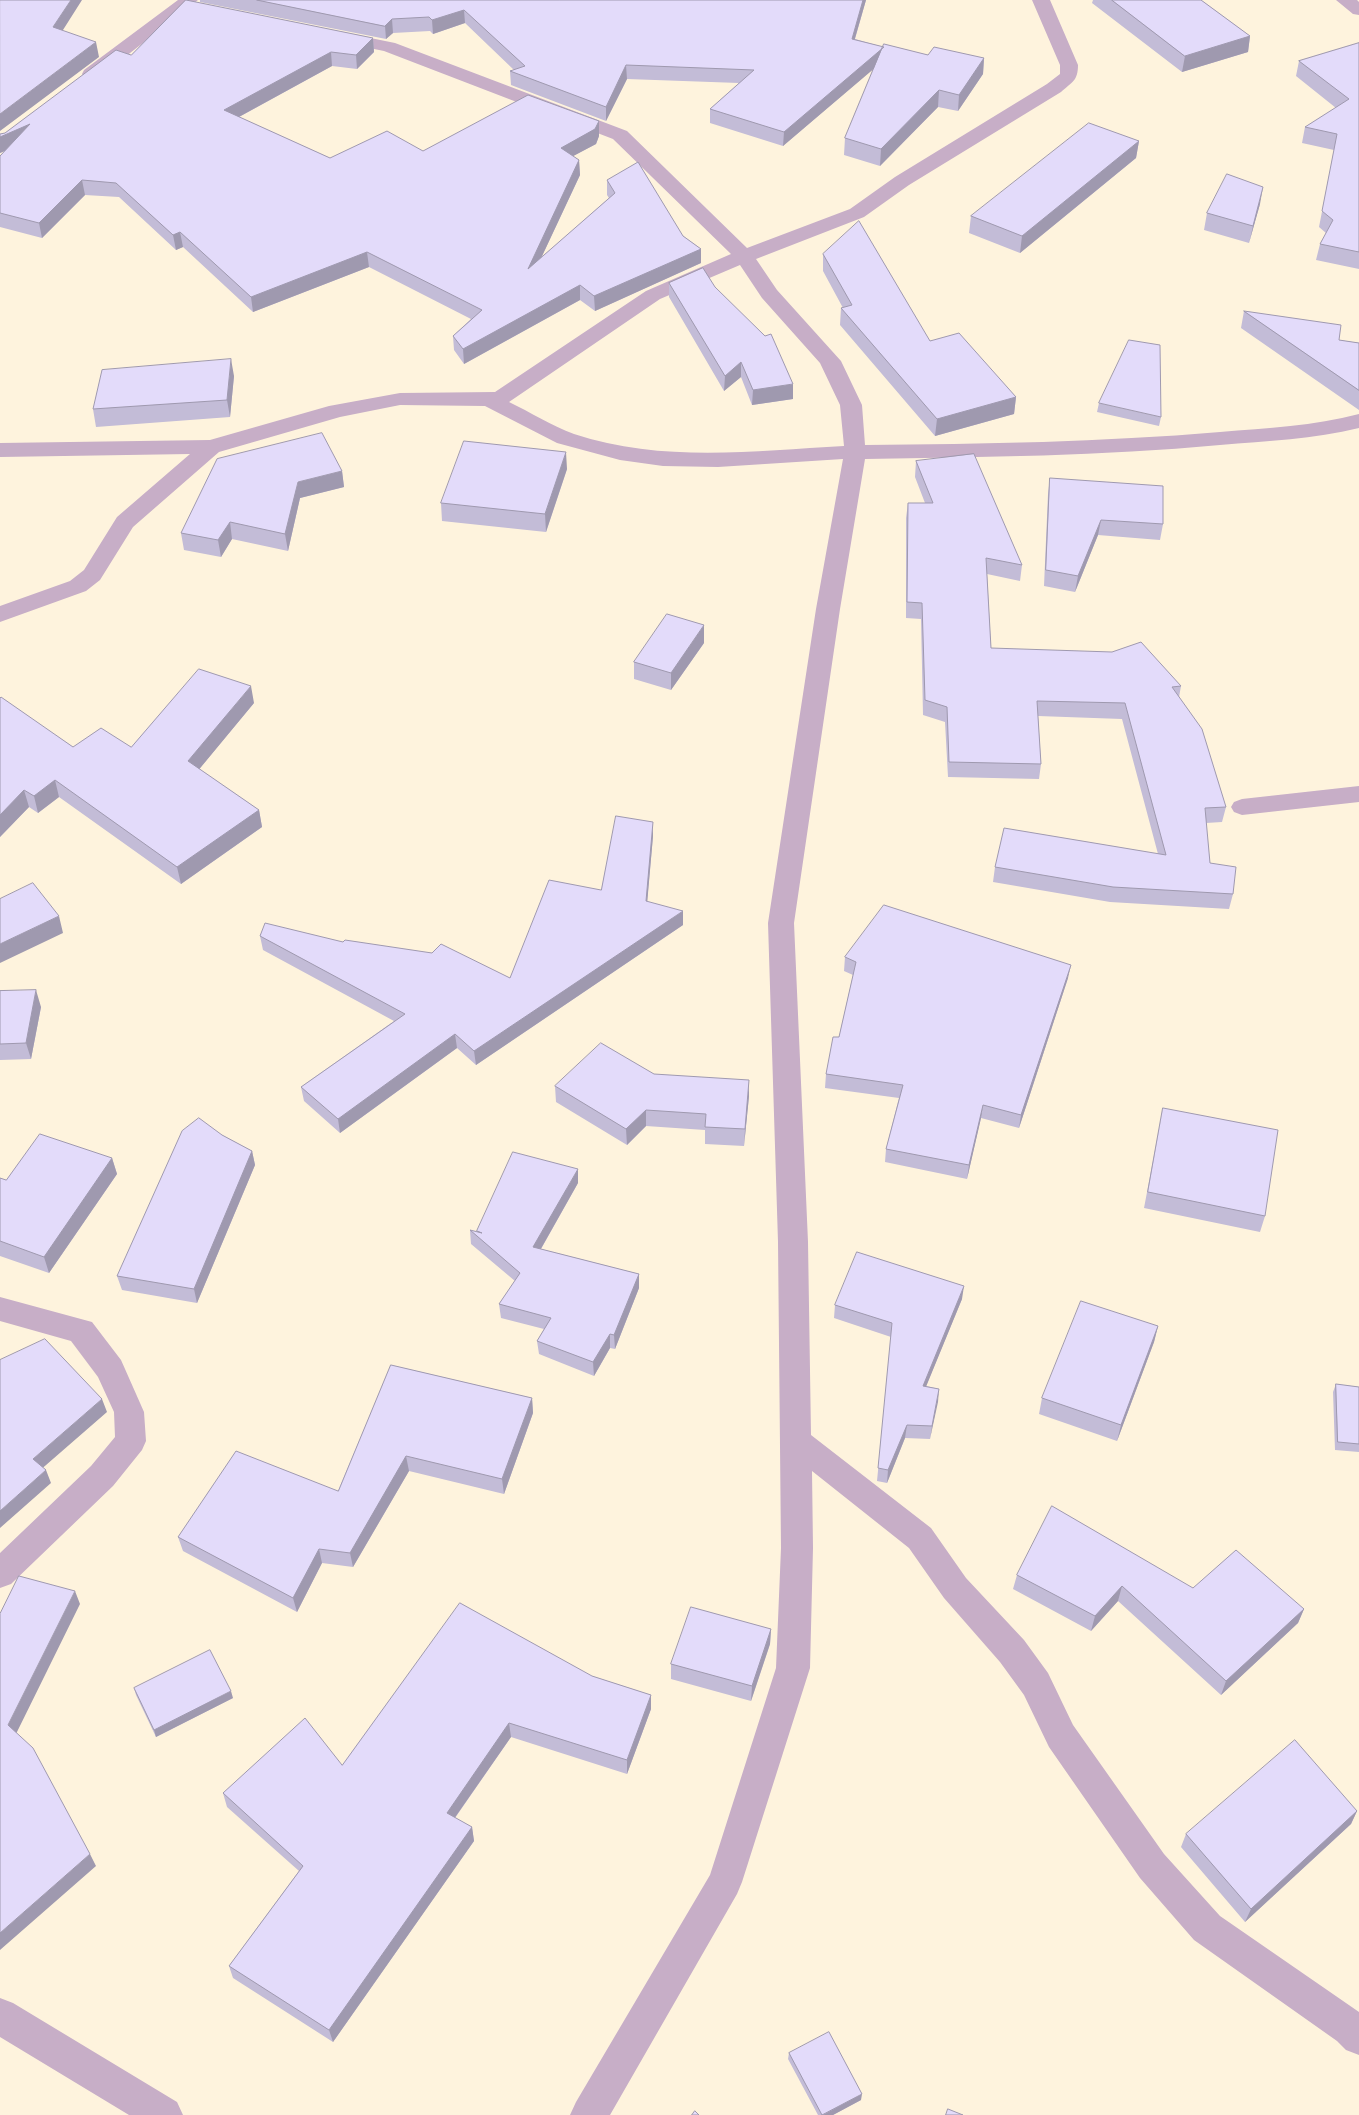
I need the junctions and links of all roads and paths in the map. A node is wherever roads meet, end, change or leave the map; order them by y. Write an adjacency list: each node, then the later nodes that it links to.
1 (1041, 0): 7 (street)
2 (1344, 0): 4 (street)
3 (191, 6): 6 (street)
4 (1359, 10)
5 (323, 34): 7 (street)
6 (79, 83)
7 (744, 256): 8 (street); 12 (street)
8 (489, 400): 10 (street); 12 (street)
9 (1359, 421): 12 (street)
10 (211, 447): 11 (street); 13 (street)
11 (0, 450)
12 (856, 452): 17 (street)
13 (0, 614)
14 (1359, 794): 15 (lane)
15 (1242, 807)
16 (0, 1310): 18 (street)
17 (796, 1441): 20 (street); 22 (street)
18 (0, 1574)
19 (0, 2016): 21 (street)
20 (1359, 2037)
21 (164, 2115)
22 (589, 2115)

